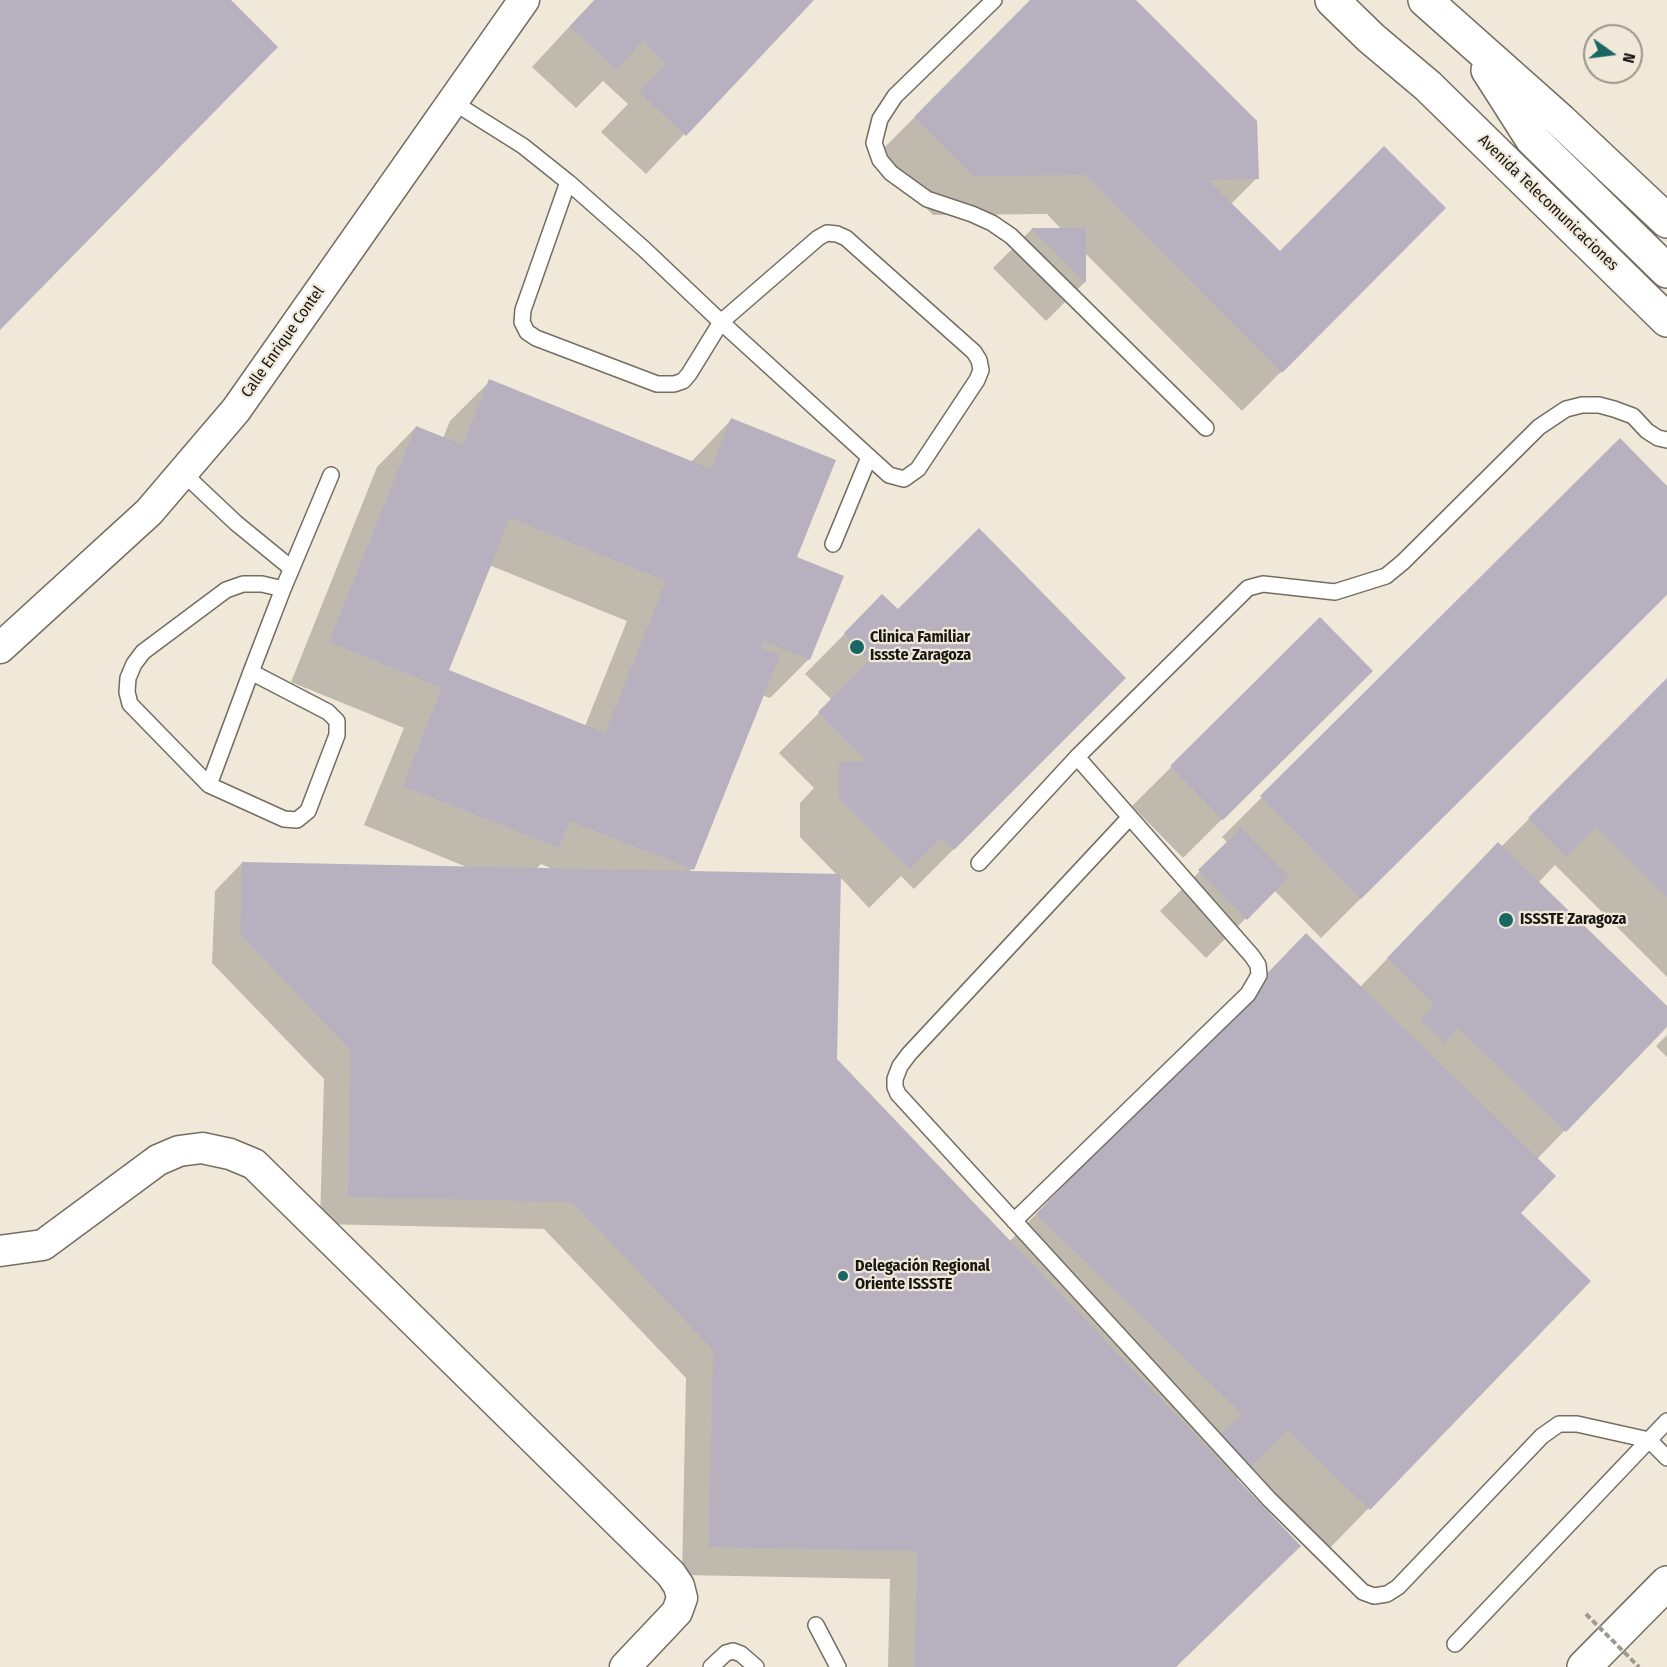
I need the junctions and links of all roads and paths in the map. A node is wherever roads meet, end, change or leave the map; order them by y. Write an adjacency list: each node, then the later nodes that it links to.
1 (524, 0): 7 (street, Calle Enrique Contel)
2 (994, 0): 14 (lane)
3 (1332, 0): 6 (street, Avenida Telecomunicaciones)
4 (1425, 0): 5 (street, Avenida Telecomunicaciones)
5 (1463, 36): 8 (street, Avenida Telecomunicaciones); 10 (street, Avenida Telecomunicaciones)
6 (1428, 86): 8 (street, Avenida Telecomunicaciones); 12 (street, Avenida Telecomunicaciones)
7 (453, 102): 9 (lane); 17 (street, Calle Enrique Contel)
8 (1532, 139): 11 (street, Avenida Telecomunicaciones)
9 (568, 182): 13 (lane); 13 (lane)
10 (1667, 221)
11 (1667, 272)
12 (1667, 320)
13 (721, 322): 16 (lane); 16 (lane)
14 (1206, 428)
15 (1667, 440): 24 (lane)
16 (869, 457): 19 (lane)
17 (183, 473): 20 (lane); 22 (street, Calle Enrique Contel)
18 (331, 476): 20 (lane)
19 (833, 544)
20 (291, 568): 21 (lane)
21 (283, 588): 23 (lane); 25 (lane)
22 (0, 648)
23 (251, 672): 25 (lane); 25 (lane)
24 (1077, 757): 26 (lane); 27 (lane)
25 (209, 785)
26 (1131, 817): 28 (lane); 28 (lane)
27 (979, 863)
28 (1014, 1221): 31 (lane)
29 (0, 1251): 37 (street)
30 (1667, 1421): 31 (lane)
31 (1649, 1440): 32 (lane); 36 (lane)
32 (1667, 1458)
33 (1667, 1583): 41 (street)
34 (1586, 1614): 42 (path, bridge)
35 (816, 1625): 40 (lane)
36 (1455, 1644)
37 (625, 1667)
38 (711, 1667): 39 (lane)
39 (756, 1667)
40 (838, 1667)
41 (1584, 1667)
42 (1639, 1667)

